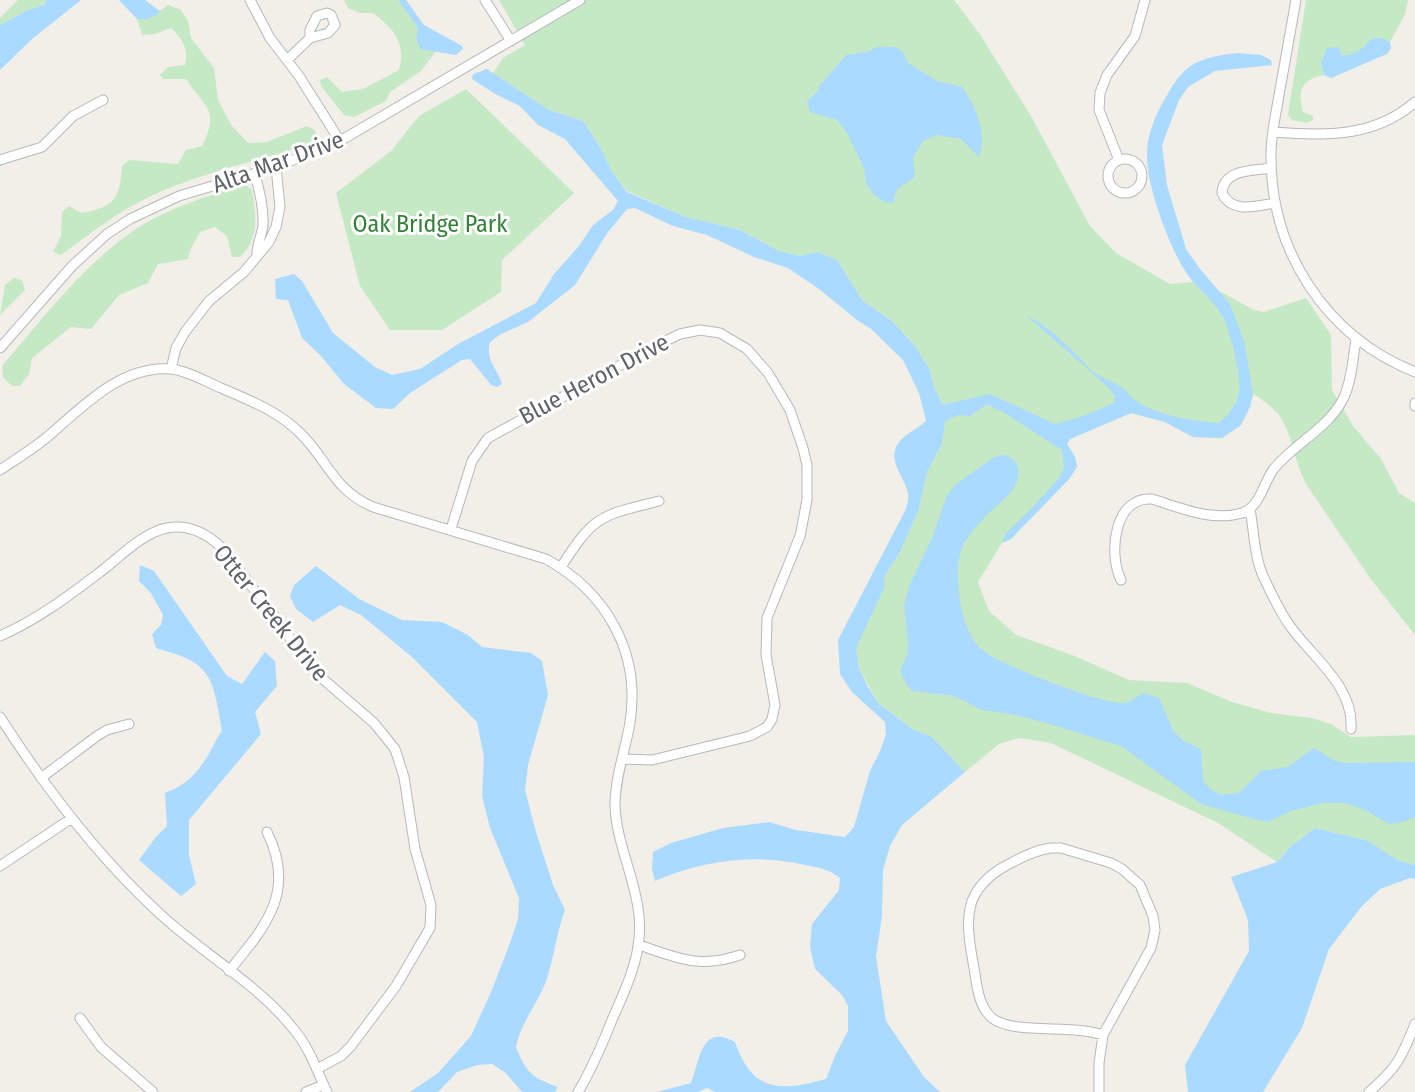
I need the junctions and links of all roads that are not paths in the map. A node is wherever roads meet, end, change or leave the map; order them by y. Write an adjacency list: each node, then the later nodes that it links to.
1 (250, 0): 8 (street)
2 (485, 0): 7 (street)
3 (580, 0): 7 (street, Alta Mar Drive)
4 (1145, 0): 14 (street)
5 (1296, 0): 11 (street)
6 (310, 38): 8 (street)
7 (511, 41): 12 (street, Alta Mar Drive)
8 (287, 60): 12 (street)
9 (103, 100): 13 (street)
10 (1415, 102): 11 (street)
11 (1273, 132): 16 (street)
12 (340, 141): 15 (street, Alta Mar Drive)
13 (0, 160)
14 (1119, 160)
15 (276, 167): 17 (street, Alta Mar Drive); 19 (street)
16 (1271, 168): 18 (street); 18 (street)
17 (255, 173): 19 (street); 21 (street, Alta Mar Drive)
18 (1275, 203): 20 (street)
19 (257, 253): 22 (street)
20 (1356, 339): 23 (street); 26 (street)
21 (0, 348)
22 (171, 369): 24 (street); 27 (street)
23 (1415, 372)
24 (0, 470)
25 (659, 501): 28 (street)
26 (1250, 509): 29 (street); 33 (street)
27 (451, 529): 28 (street); 34 (street, Blue Heron Drive)
28 (561, 567): 34 (street)
29 (1121, 580)
30 (0, 635): 45 (street, Otter Creek Drive)
31 (0, 717): 35 (street)
32 (129, 724): 35 (street)
33 (1351, 729)
34 (622, 759): 39 (street)
35 (41, 778): 36 (street)
36 (72, 818): 38 (street); 41 (street)
37 (267, 832): 41 (street)
38 (0, 866)
39 (639, 945): 40 (street); 49 (street)
40 (740, 955)
41 (229, 971): 45 (street)
42 (80, 1018): 47 (street)
43 (1415, 1024): 51 (street)
44 (1103, 1035): 44 (street); 50 (street)
45 (317, 1069): 46 (street)
46 (326, 1088): 48 (street)
47 (153, 1092)
48 (306, 1092)
49 (578, 1092)
50 (1099, 1092)
51 (1370, 1092)

